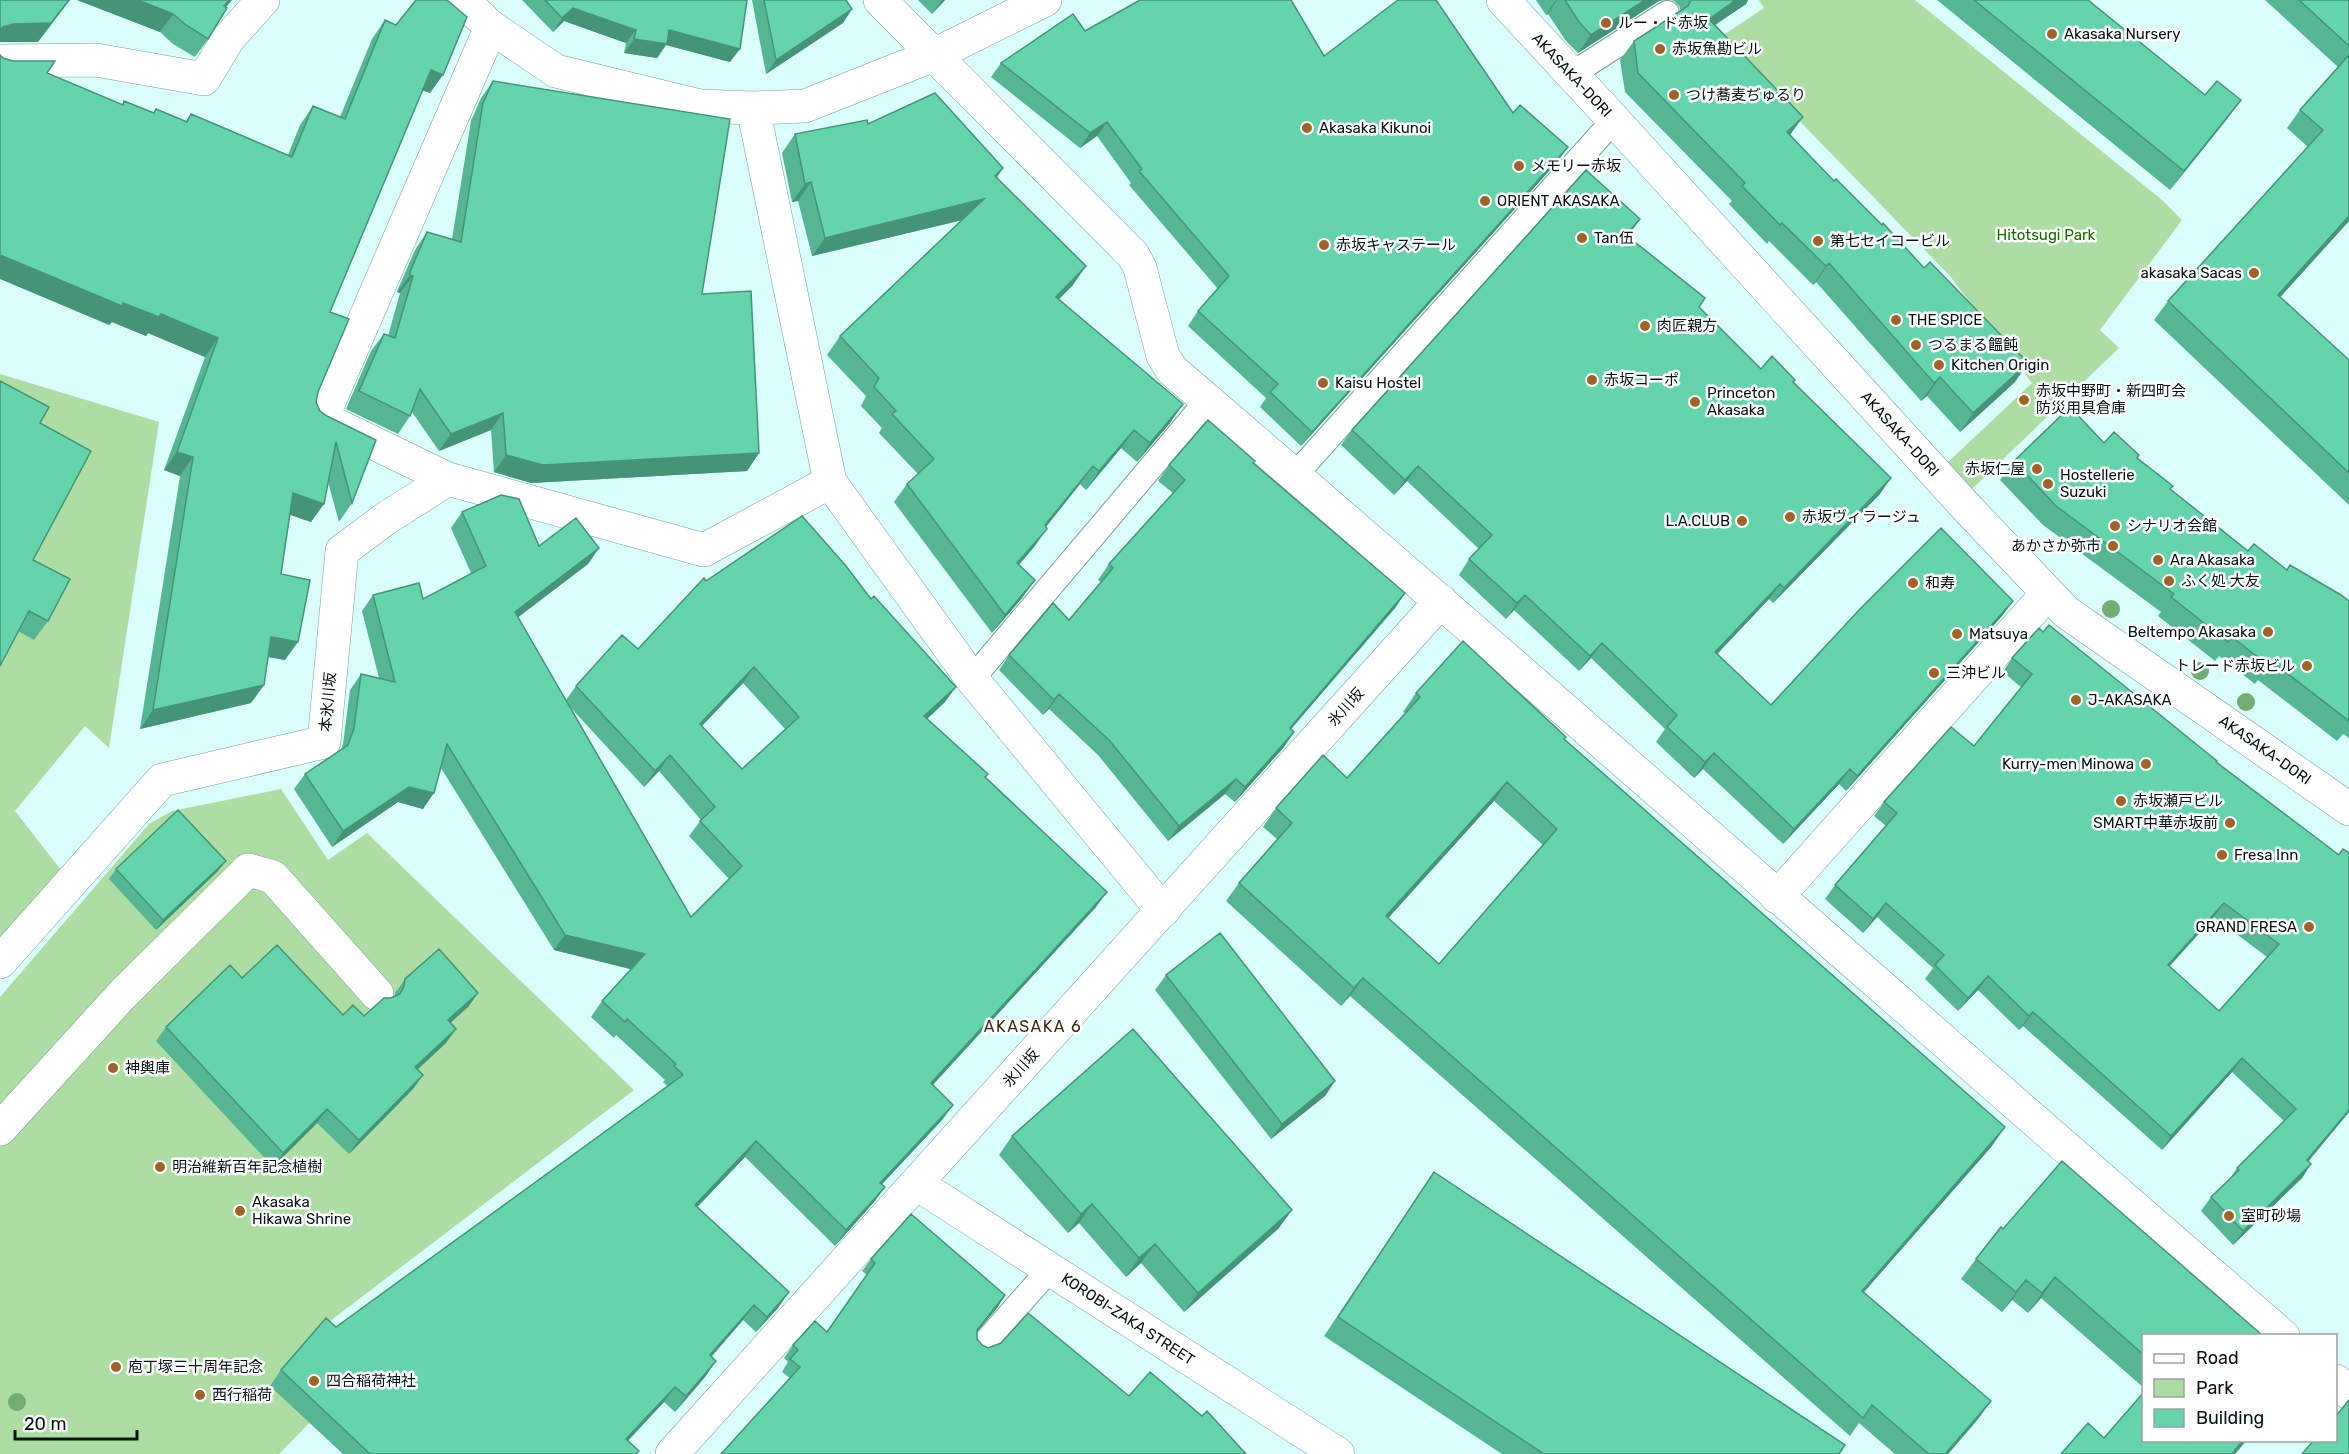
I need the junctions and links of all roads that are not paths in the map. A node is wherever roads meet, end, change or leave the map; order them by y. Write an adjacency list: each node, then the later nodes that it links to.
1 (263, 0): 8 (street)
2 (880, 0): 7 (street)
3 (1045, 0): 7 (street)
4 (1503, 0): 9 (street, AKASAKA-DORI)
5 (477, 9): 10 (street); 14 (street)
6 (1667, 13): 9 (lane)
7 (934, 55): 10 (street); 12 (street)
8 (0, 61)
9 (1572, 74): 11 (street, AKASAKA-DORI)
10 (753, 108): 15 (street)
11 (1614, 120): 13 (lane); 16 (street, AKASAKA-DORI)
12 (1207, 401): 13 (street); 18 (lane)
13 (1295, 475): 17 (street)
14 (448, 479): 15 (street); 22 (street, 本氷川坂)
15 (830, 482): 18 (street)
16 (2047, 594): 19 (street, AKASAKA-DORI); 20 (street)
17 (1441, 601): 20 (street); 21 (street, 氷川坂)
18 (972, 680): 21 (street)
19 (2349, 809)
20 (1777, 897): 27 (street)
21 (1163, 910): 25 (street, 氷川坂)
22 (0, 962)
23 (377, 994): 24 (street)
24 (0, 1129)
25 (917, 1184): 26 (street, KOROBI-ZAKA STREET); 31 (street, 氷川坂)
26 (1050, 1269): 28 (lane); 32 (street, KOROBI-ZAKA STREET)
27 (2282, 1334)
28 (982, 1346)
29 (2337, 1382): 30 (street)
30 (2349, 1393)
31 (672, 1454)
32 (1338, 1454)

